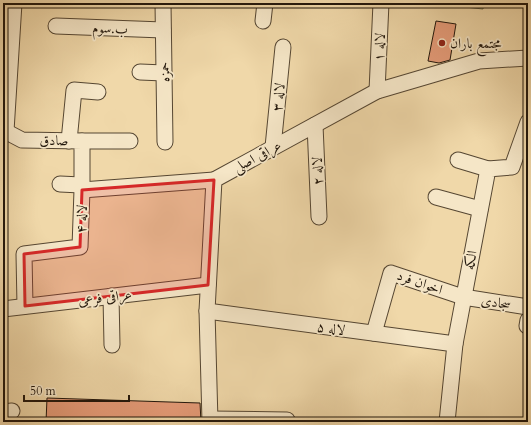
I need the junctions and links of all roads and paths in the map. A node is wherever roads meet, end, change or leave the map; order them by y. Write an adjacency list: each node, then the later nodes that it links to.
1 (14, 3): 16 (street)
2 (163, 3): 7 (street, حمزه)
3 (265, 3): 5 (street)
4 (381, 4): 12 (street, لاله ۱)
5 (263, 21)
6 (56, 26): 7 (street, ب.سوم)
7 (163, 30): 11 (street, حمزه)
8 (283, 47): 20 (street, لاله ۳)
9 (528, 58): 12 (street, عراقی اصلی)
10 (140, 72): 11 (street)
11 (164, 73): 19 (street, حمزه)
12 (377, 91): 15 (street, عراقی اصلی)
13 (98, 92): 17 (street)
14 (528, 122): 22 (street)
15 (315, 125): 20 (street, عراقی اصلی); 28 (street, لاله ۲)
16 (4, 131): 17 (street, صادق)
17 (76, 141): 18 (street); 25 (street, صادق)
18 (130, 141)
19 (165, 142)
20 (273, 147): 23 (street, عراقی اصلی)
21 (458, 160): 22 (street)
22 (488, 169): 27 (street, الکه)
23 (214, 180): 25 (street, لاله ۴); 29 (street)
24 (60, 184): 25 (street)
25 (81, 188): 32 (street, لاله ۴)
26 (436, 197): 27 (street)
27 (480, 209): 31 (street, الکه)
28 (318, 217)
29 (208, 285): 30 (street, عراقی فرعی); 35 (street)
30 (111, 296): 32 (street, عراقی فرعی); 37 (street)
31 (463, 297): 33 (street, سجادی); 36 (street, اخوان فرد); 38 (street, الکه)
32 (25, 306): 34 (street, عراقی فرعی)
33 (528, 307)
34 (3, 309)
35 (207, 311): 36 (street, لاله ۵); 40 (street)
36 (374, 334): 38 (street, لاله ۵)
37 (112, 344)
38 (455, 344): 41 (street, الکه)
39 (287, 420): 40 (street)
40 (210, 421)
41 (447, 422)

